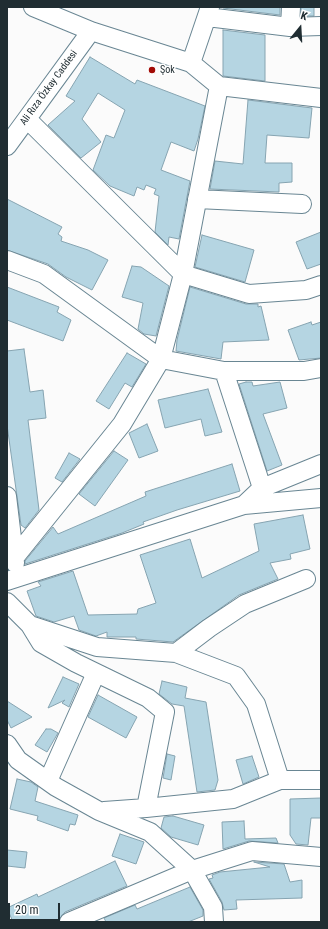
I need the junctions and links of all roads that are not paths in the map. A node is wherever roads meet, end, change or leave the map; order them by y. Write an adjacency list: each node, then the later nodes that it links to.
1 (33, 7): 6 (street)
2 (291, 7): 5 (street)
3 (209, 12): 5 (street); 7 (street)
4 (321, 26): 5 (street)
5 (290, 27)
6 (91, 31): 7 (street); 10 (street, Ali Rıza Özkay Caddesi)
7 (191, 63): 8 (street)
8 (219, 86): 9 (street); 12 (street)
9 (321, 98)
10 (27, 119): 11 (street, Ali Rıza Özkay Caddesi); 15 (street)
11 (7, 146)
12 (197, 199): 13 (street); 15 (street)
13 (302, 204)
14 (7, 260): 17 (street)
15 (183, 274): 16 (street); 17 (street)
16 (321, 285)
17 (161, 359): 19 (street); 25 (street)
18 (321, 368): 19 (street)
19 (224, 371): 21 (street)
20 (321, 464): 21 (street)
21 (262, 488): 24 (street)
22 (7, 496): 25 (street)
23 (321, 498): 24 (street)
24 (244, 505): 27 (street)
25 (15, 557): 27 (street)
26 (306, 579): 30 (street)
27 (11, 580)
28 (7, 602): 29 (street)
29 (30, 625): 30 (street); 31 (street)
30 (176, 652): 33 (street)
31 (96, 673): 35 (street); 36 (street)
32 (7, 744): 35 (street)
33 (280, 780): 34 (street); 36 (street)
34 (321, 780)
35 (48, 781): 37 (street)
36 (146, 808): 37 (street)
37 (99, 811): 39 (street)
38 (321, 857): 39 (street)
39 (192, 870): 40 (street); 41 (street)
40 (69, 922)
41 (214, 922)

